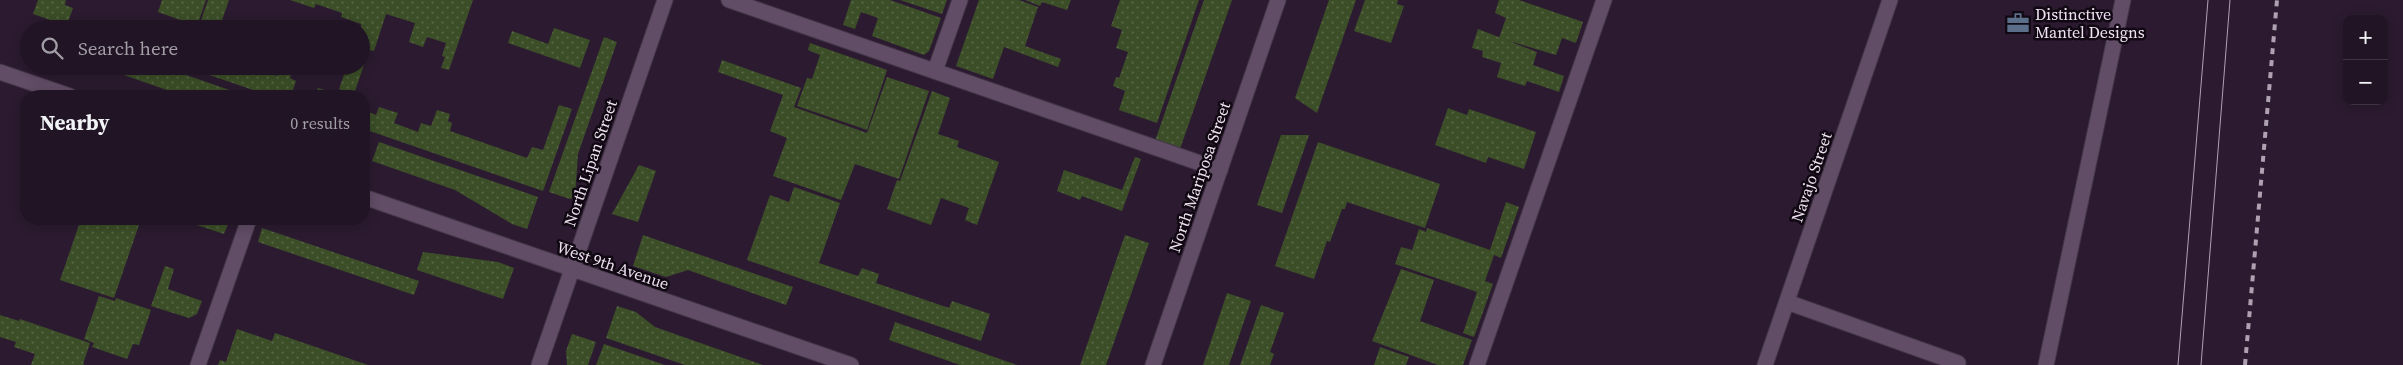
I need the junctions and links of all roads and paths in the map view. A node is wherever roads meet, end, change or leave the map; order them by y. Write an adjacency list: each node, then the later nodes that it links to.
1 (665, 0): 14 (street, North Lipan Street)
2 (729, 0): 8 (street)
3 (960, 0): 8 (street)
4 (1278, 0): 11 (street, North Mariposa Street)
5 (1604, 0): 22 (street)
6 (1890, 0): 15 (street, Navajo Street)
7 (2123, 0): 24 (street)
8 (935, 71): 11 (street)
9 (0, 72): 10 (street)
10 (52, 90)
11 (1220, 170): 21 (street, North Mariposa Street)
12 (370, 199): 14 (street, West 9th Avenue)
13 (247, 225): 18 (street)
14 (572, 269): 16 (street, West 9th Avenue); 19 (street, North Lipan Street)
15 (1787, 302): 17 (street); 23 (street, Navajo Street)
16 (830, 362): 20 (street, West 9th Avenue)
17 (1958, 363)
18 (198, 365)
19 (538, 365)
20 (851, 365)
21 (1153, 365)
22 (1477, 365)
23 (1765, 365)
24 (2046, 365)

